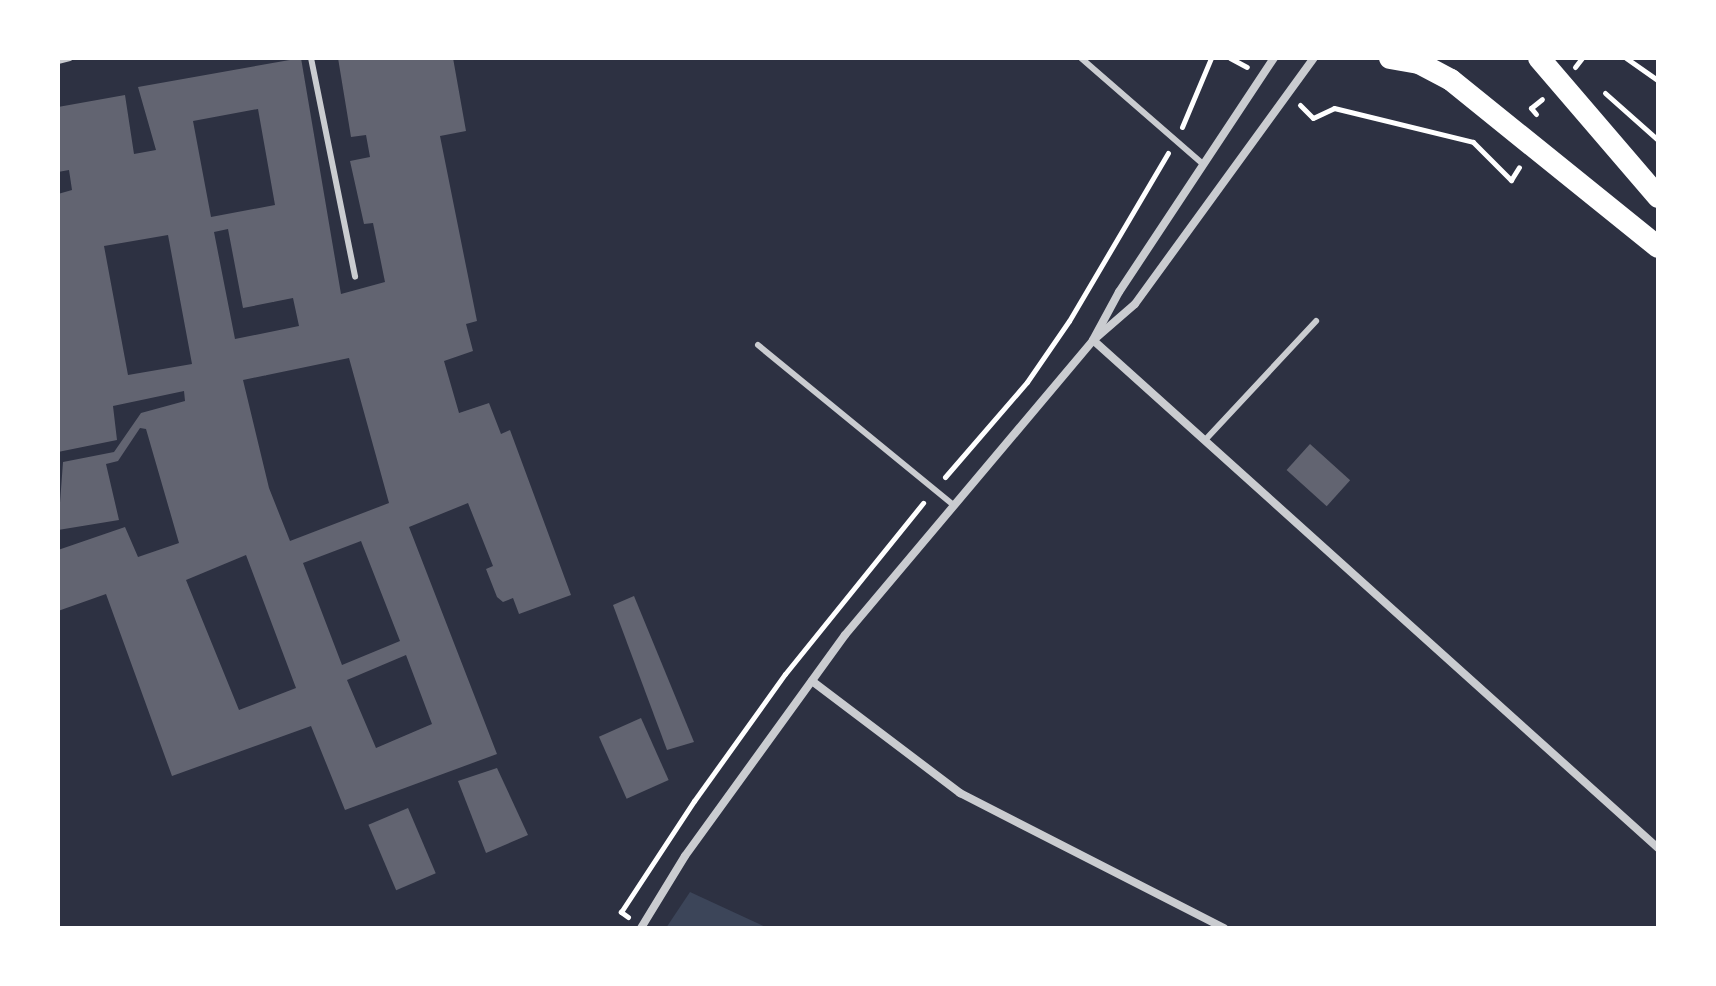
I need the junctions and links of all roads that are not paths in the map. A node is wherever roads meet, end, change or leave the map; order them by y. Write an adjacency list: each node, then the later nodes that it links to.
1 (70, 58): 8 (lane)
2 (311, 58): 12 (lane)
3 (1081, 58): 9 (lane)
4 (1274, 58): 9 (street)
5 (1314, 58): 14 (street)
6 (1390, 58): 11 (highway)
7 (1539, 58): 10 (highway)
8 (58, 61)
9 (1202, 163): 14 (street)
10 (1658, 197)
11 (1658, 247)
12 (355, 277)
13 (1316, 321): 16 (lane)
14 (1093, 340): 16 (street); 17 (street)
15 (758, 345): 17 (lane)
16 (1207, 438): 19 (street)
17 (952, 504): 18 (street)
18 (812, 681): 20 (street); 21 (street)
19 (1658, 848)
20 (642, 927)
21 (1224, 928)

